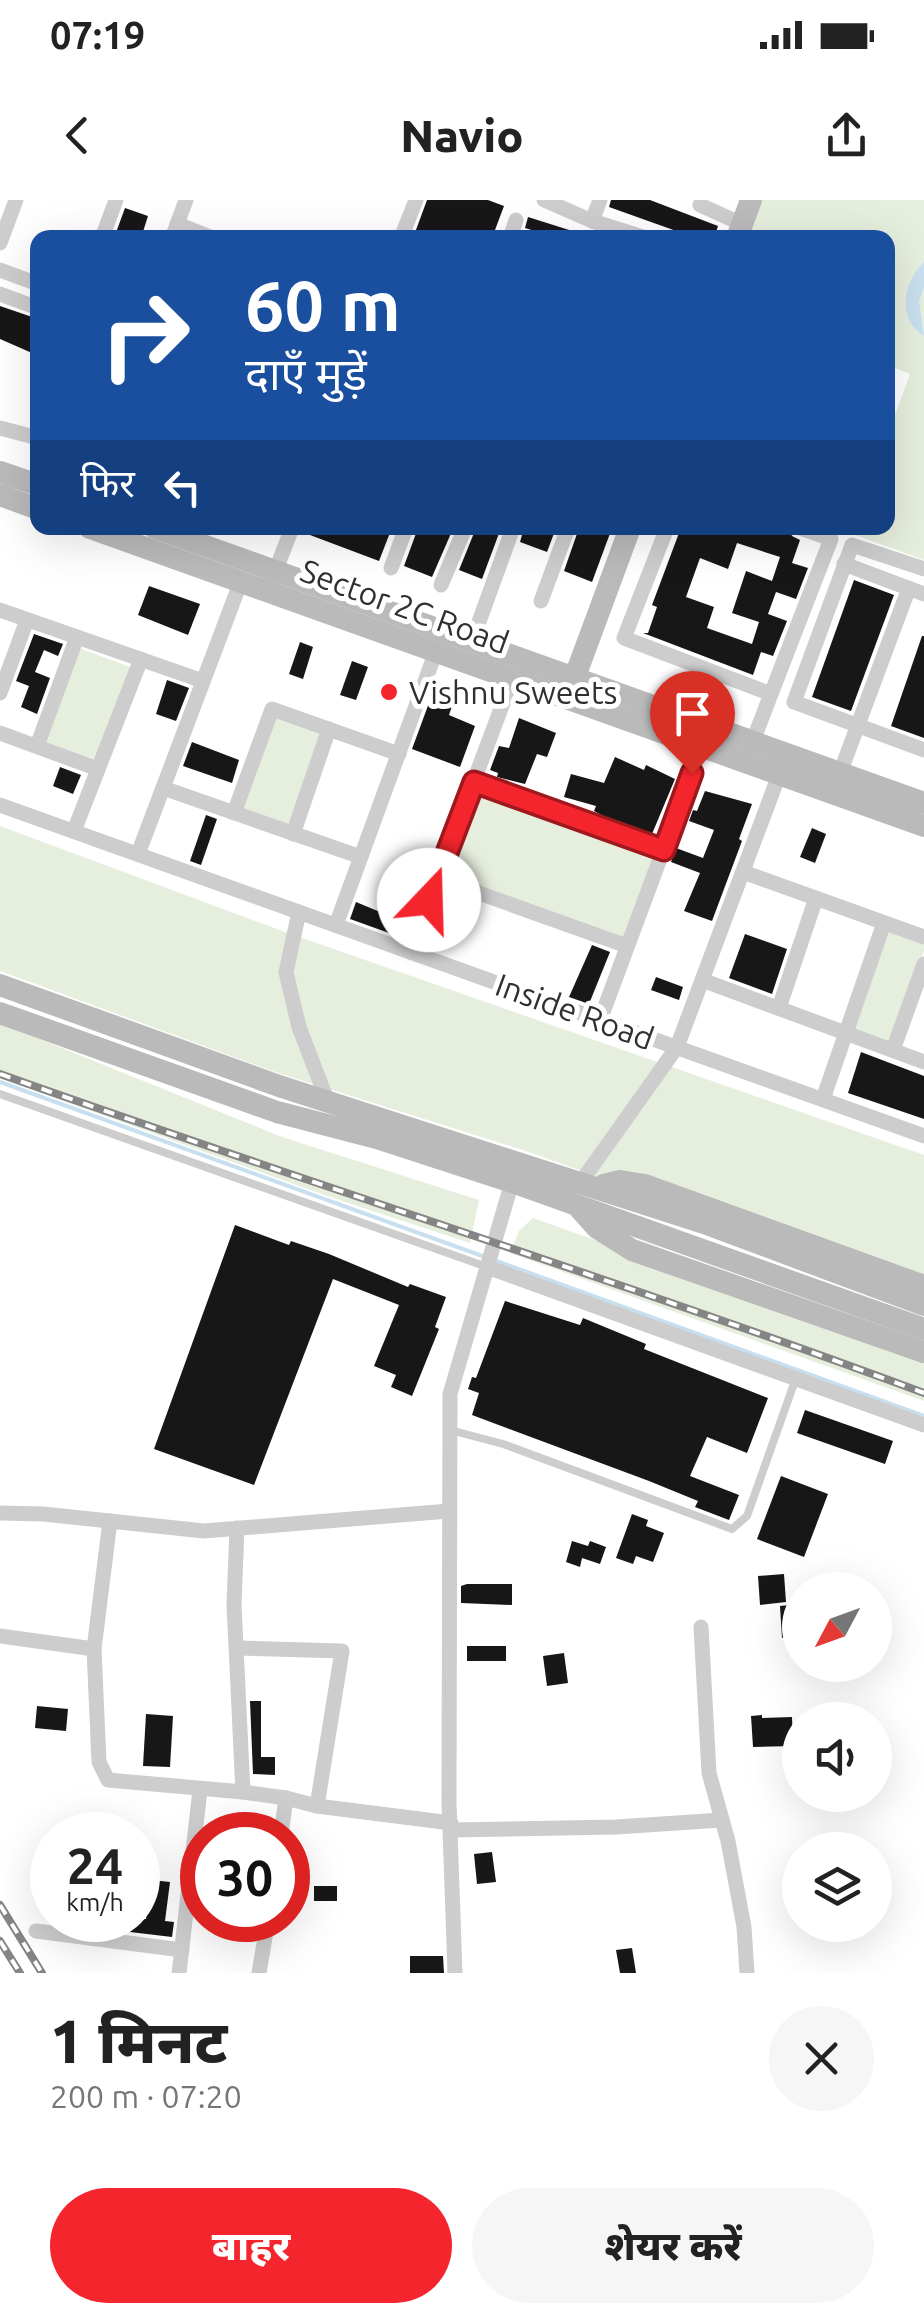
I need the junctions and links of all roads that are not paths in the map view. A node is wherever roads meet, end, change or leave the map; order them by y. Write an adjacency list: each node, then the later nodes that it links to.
1 (16, 200): 18 (street)
2 (116, 200): 11 (street)
3 (186, 200): 12 (street)
4 (416, 200): 13 (street)
5 (544, 200): 10 (street)
6 (600, 200): 10 (street)
7 (751, 200): 17 (main road)
8 (698, 202): 16 (street)
9 (516, 220): 14 (street)
10 (592, 220): 15 (street)
11 (105, 230)
12 (174, 230)
13 (405, 230)
14 (513, 230)
15 (615, 230)
16 (739, 230)
17 (740, 230)
18 (0, 243)
19 (0, 270): 20 (street)
20 (30, 281)
21 (0, 294): 22 (street)
22 (30, 305)
23 (0, 428): 24 (street)
24 (30, 436)
25 (0, 472): 26 (main road)
26 (30, 482)
27 (0, 495): 28 (main road)
28 (30, 505)
29 (138, 535): 38 (main road, Sector 2C Road)
30 (289, 535): 43 (street)
31 (404, 535): 40 (street)
32 (462, 535): 44 (street)
33 (511, 535): 51 (street)
34 (565, 535): 46 (street)
35 (627, 535): 56 (main road)
36 (664, 535): 58 (street)
37 (822, 535): 58 (street)
38 (166, 539): 42 (main road, Sector 2C Road); 43 (main road, Sector 2C Road)
39 (844, 564): 41 (street); 45 (street); 59 (street)
40 (392, 568)
41 (924, 569)
42 (241, 581): 43 (main road, Sector 2C Road); 55 (street)
43 (272, 581): 48 (main road, Sector 2C Road)
44 (441, 585)
45 (916, 591): 59 (street)
46 (541, 602)
47 (0, 610): 49 (street)
48 (376, 618): 51 (main road, Sector 2C Road); 52 (main road, Sector 2C Road)
49 (27, 620): 50 (street); 57 (street)
50 (77, 637): 53 (street); 63 (street)
51 (472, 641): 56 (main road, Sector 2C Road)
52 (436, 651): 54 (main road, Sector 2C Road); 66 (street)
53 (141, 659): 55 (street); 68 (street)
54 (512, 679): 56 (main road, Sector 2C Road); 70 (street)
55 (203, 681): 71 (street)
56 (571, 688): 62 (main road, Sector 2C Road); 64 (main road, Sector 2C Road)
57 (0, 694)
58 (771, 694): 62 (street)
59 (858, 726): 65 (street); 69 (street)
60 (329, 729): 66 (street); 74 (street); 77 (street)
61 (0, 733): 63 (street)
62 (752, 742): 67 (main road, Sector 2C Road)
63 (37, 746): 68 (street)
64 (702, 746): 67 (main road, Sector 2C Road); 78 (street)
65 (924, 750)
66 (398, 754): 80 (street)
67 (783, 764): 69 (main road, Sector 2C Road); 75 (main road, Sector 2C Road); 81 (street)
68 (98, 769): 76 (street)
69 (840, 773): 72 (main road, Sector 2C Road)
70 (474, 782): 78 (street); 82 (street)
71 (163, 788): 74 (street); 79 (street)
72 (924, 803)
73 (0, 805): 76 (street, Inside Road)
74 (234, 813): 77 (street)
75 (924, 826)
76 (74, 831): 79 (street, Inside Road)
77 (293, 834): 80 (street)
78 (664, 850): 88 (street)
79 (138, 854): 84 (street, Inside Road)
80 (361, 858): 86 (street)
81 (742, 872): 83 (street); 91 (street)
82 (438, 878): 88 (street); 89 (street)
83 (816, 898): 85 (street); 93 (street)
84 (299, 912): 86 (street, Inside Road); 102 (street)
85 (884, 922): 87 (street); 96 (street)
86 (336, 925): 89 (street, Inside Road)
87 (924, 937)
88 (628, 946): 95 (street)
89 (410, 952): 95 (street, Inside Road)
90 (924, 964): 98 (street)
91 (702, 980): 93 (street); 97 (street)
92 (0, 985): 102 (main road)
93 (779, 1008): 96 (street)
94 (0, 1013): 104 (main road)
95 (600, 1020): 97 (street, Inside Road)
96 (846, 1033): 98 (street); 101 (street)
97 (677, 1047): 101 (street, Inside Road); 105 (street)
98 (893, 1050): 99 (street)
99 (924, 1062)
100 (0, 1094): 107 (lane)
101 (823, 1099): 103 (street, Inside Road)
102 (327, 1100): 105 (main road)
103 (924, 1136)
104 (512, 1182): 105 (main road); 107 (street)
105 (584, 1191): 106 (main road); 108 (main road); 111 (main road)
106 (634, 1212): 109 (main road); 110 (main road)
107 (488, 1266): 112 (street); 114 (street)
108 (924, 1286)
109 (924, 1305)
110 (924, 1329)
111 (924, 1352)
112 (796, 1378): 113 (street); 114 (lane)
113 (924, 1424)
114 (448, 1430): 115 (street)
115 (449, 1512): 118 (street); 129 (street)
116 (0, 1513): 117 (street)
117 (110, 1521): 118 (street); 122 (street)
118 (237, 1528): 121 (street)
119 (701, 1627): 128 (street)
120 (0, 1636): 122 (street)
121 (238, 1648): 124 (street); 126 (street)
122 (94, 1649): 123 (street)
123 (200, 1790): 124 (street); 132 (street)
124 (243, 1792): 125 (street)
125 (286, 1798): 126 (street); 127 (street)
126 (317, 1806): 129 (street)
127 (284, 1812)
128 (722, 1820): 129 (street); 136 (street)
129 (451, 1826): 135 (street)
130 (121, 1942): 132 (street)
131 (265, 1942): 134 (street)
132 (182, 1950): 133 (street)
133 (179, 1973)
134 (260, 1973)
135 (455, 1973)
136 (747, 1973)

